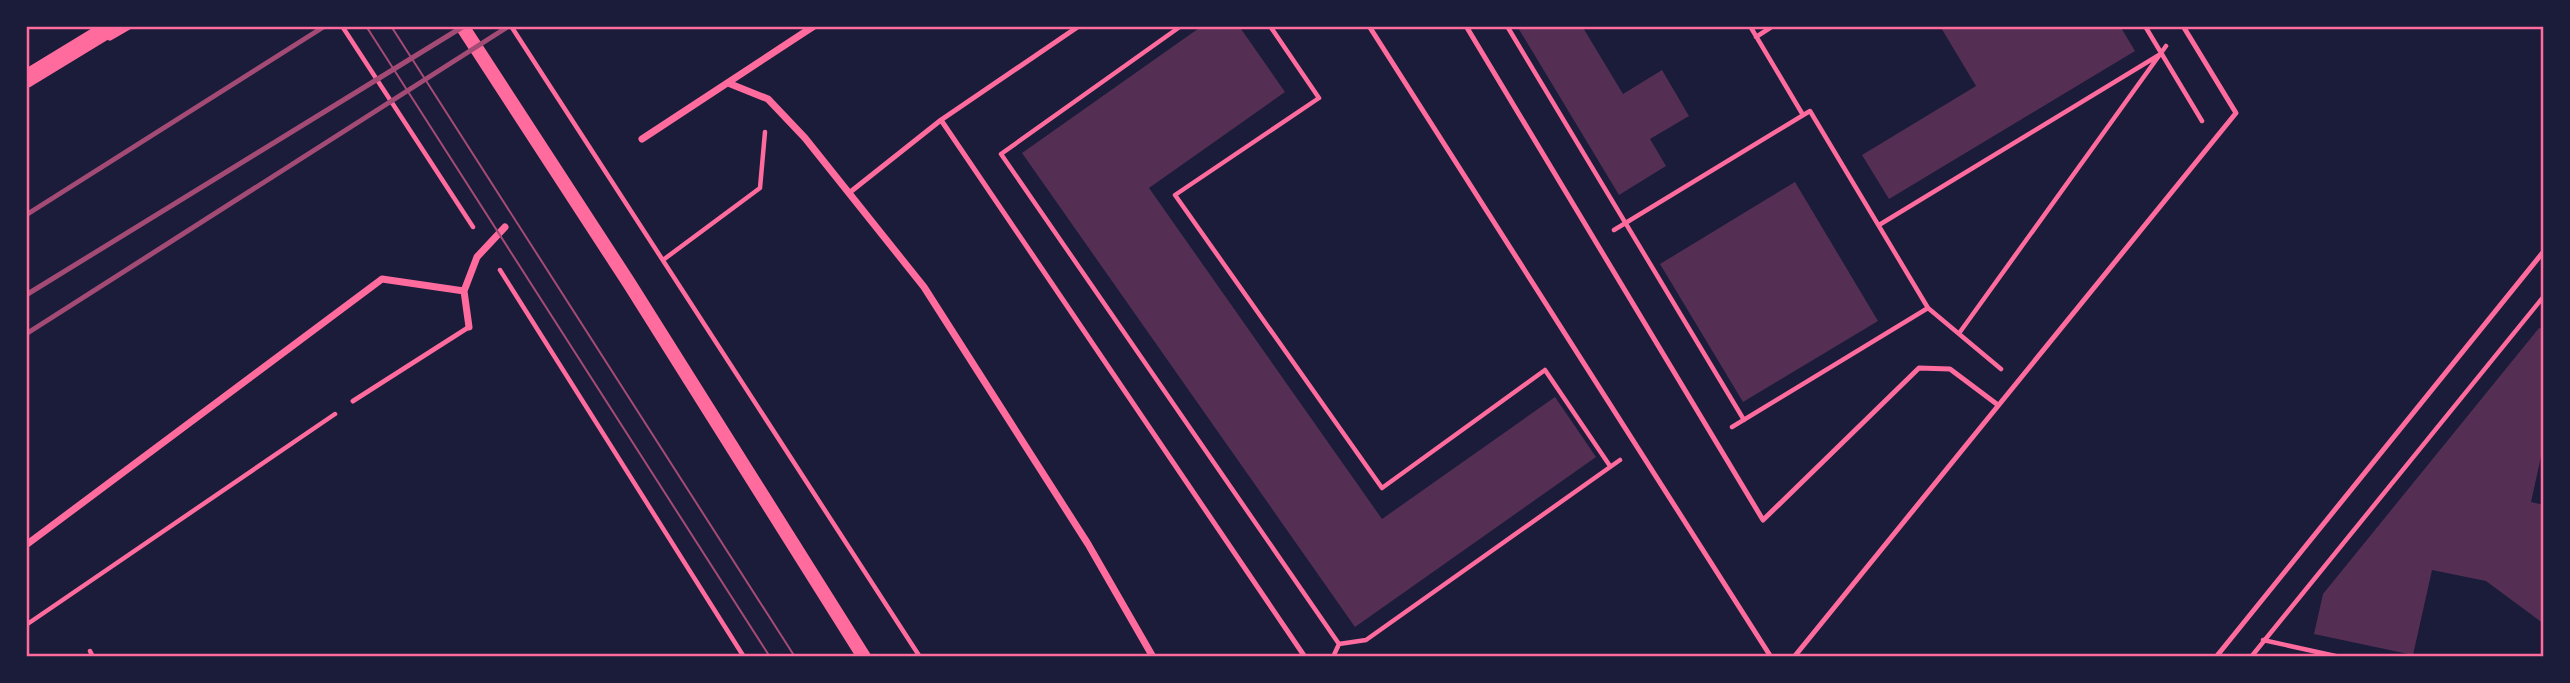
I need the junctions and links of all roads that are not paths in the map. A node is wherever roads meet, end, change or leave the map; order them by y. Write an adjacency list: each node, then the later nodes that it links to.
1 (113, 26): 9 (main road)
2 (129, 26): 11 (street)
3 (462, 26): 23 (main road)
4 (814, 26): 10 (street)
5 (1079, 26): 12 (lane)
6 (1369, 26): 26 (lane)
7 (1466, 26): 21 (lane)
8 (2183, 26): 21 (lane)
9 (26, 79)
10 (728, 83): 13 (street); 14 (street)
11 (26, 89)
12 (941, 120): 14 (lane); 25 (lane)
13 (642, 139)
14 (849, 193): 24 (street)
15 (505, 227): 18 (street)
16 (2544, 251): 17 (lane)
17 (2540, 260): 28 (lane)
18 (464, 290): 19 (street); 22 (street)
19 (470, 327): 20 (lane)
20 (353, 401)
21 (1998, 405): 27 (lane)
22 (26, 545)
23 (864, 657)
24 (1153, 657)
25 (1306, 657)
26 (1771, 657)
27 (1794, 657)
28 (2216, 657)

